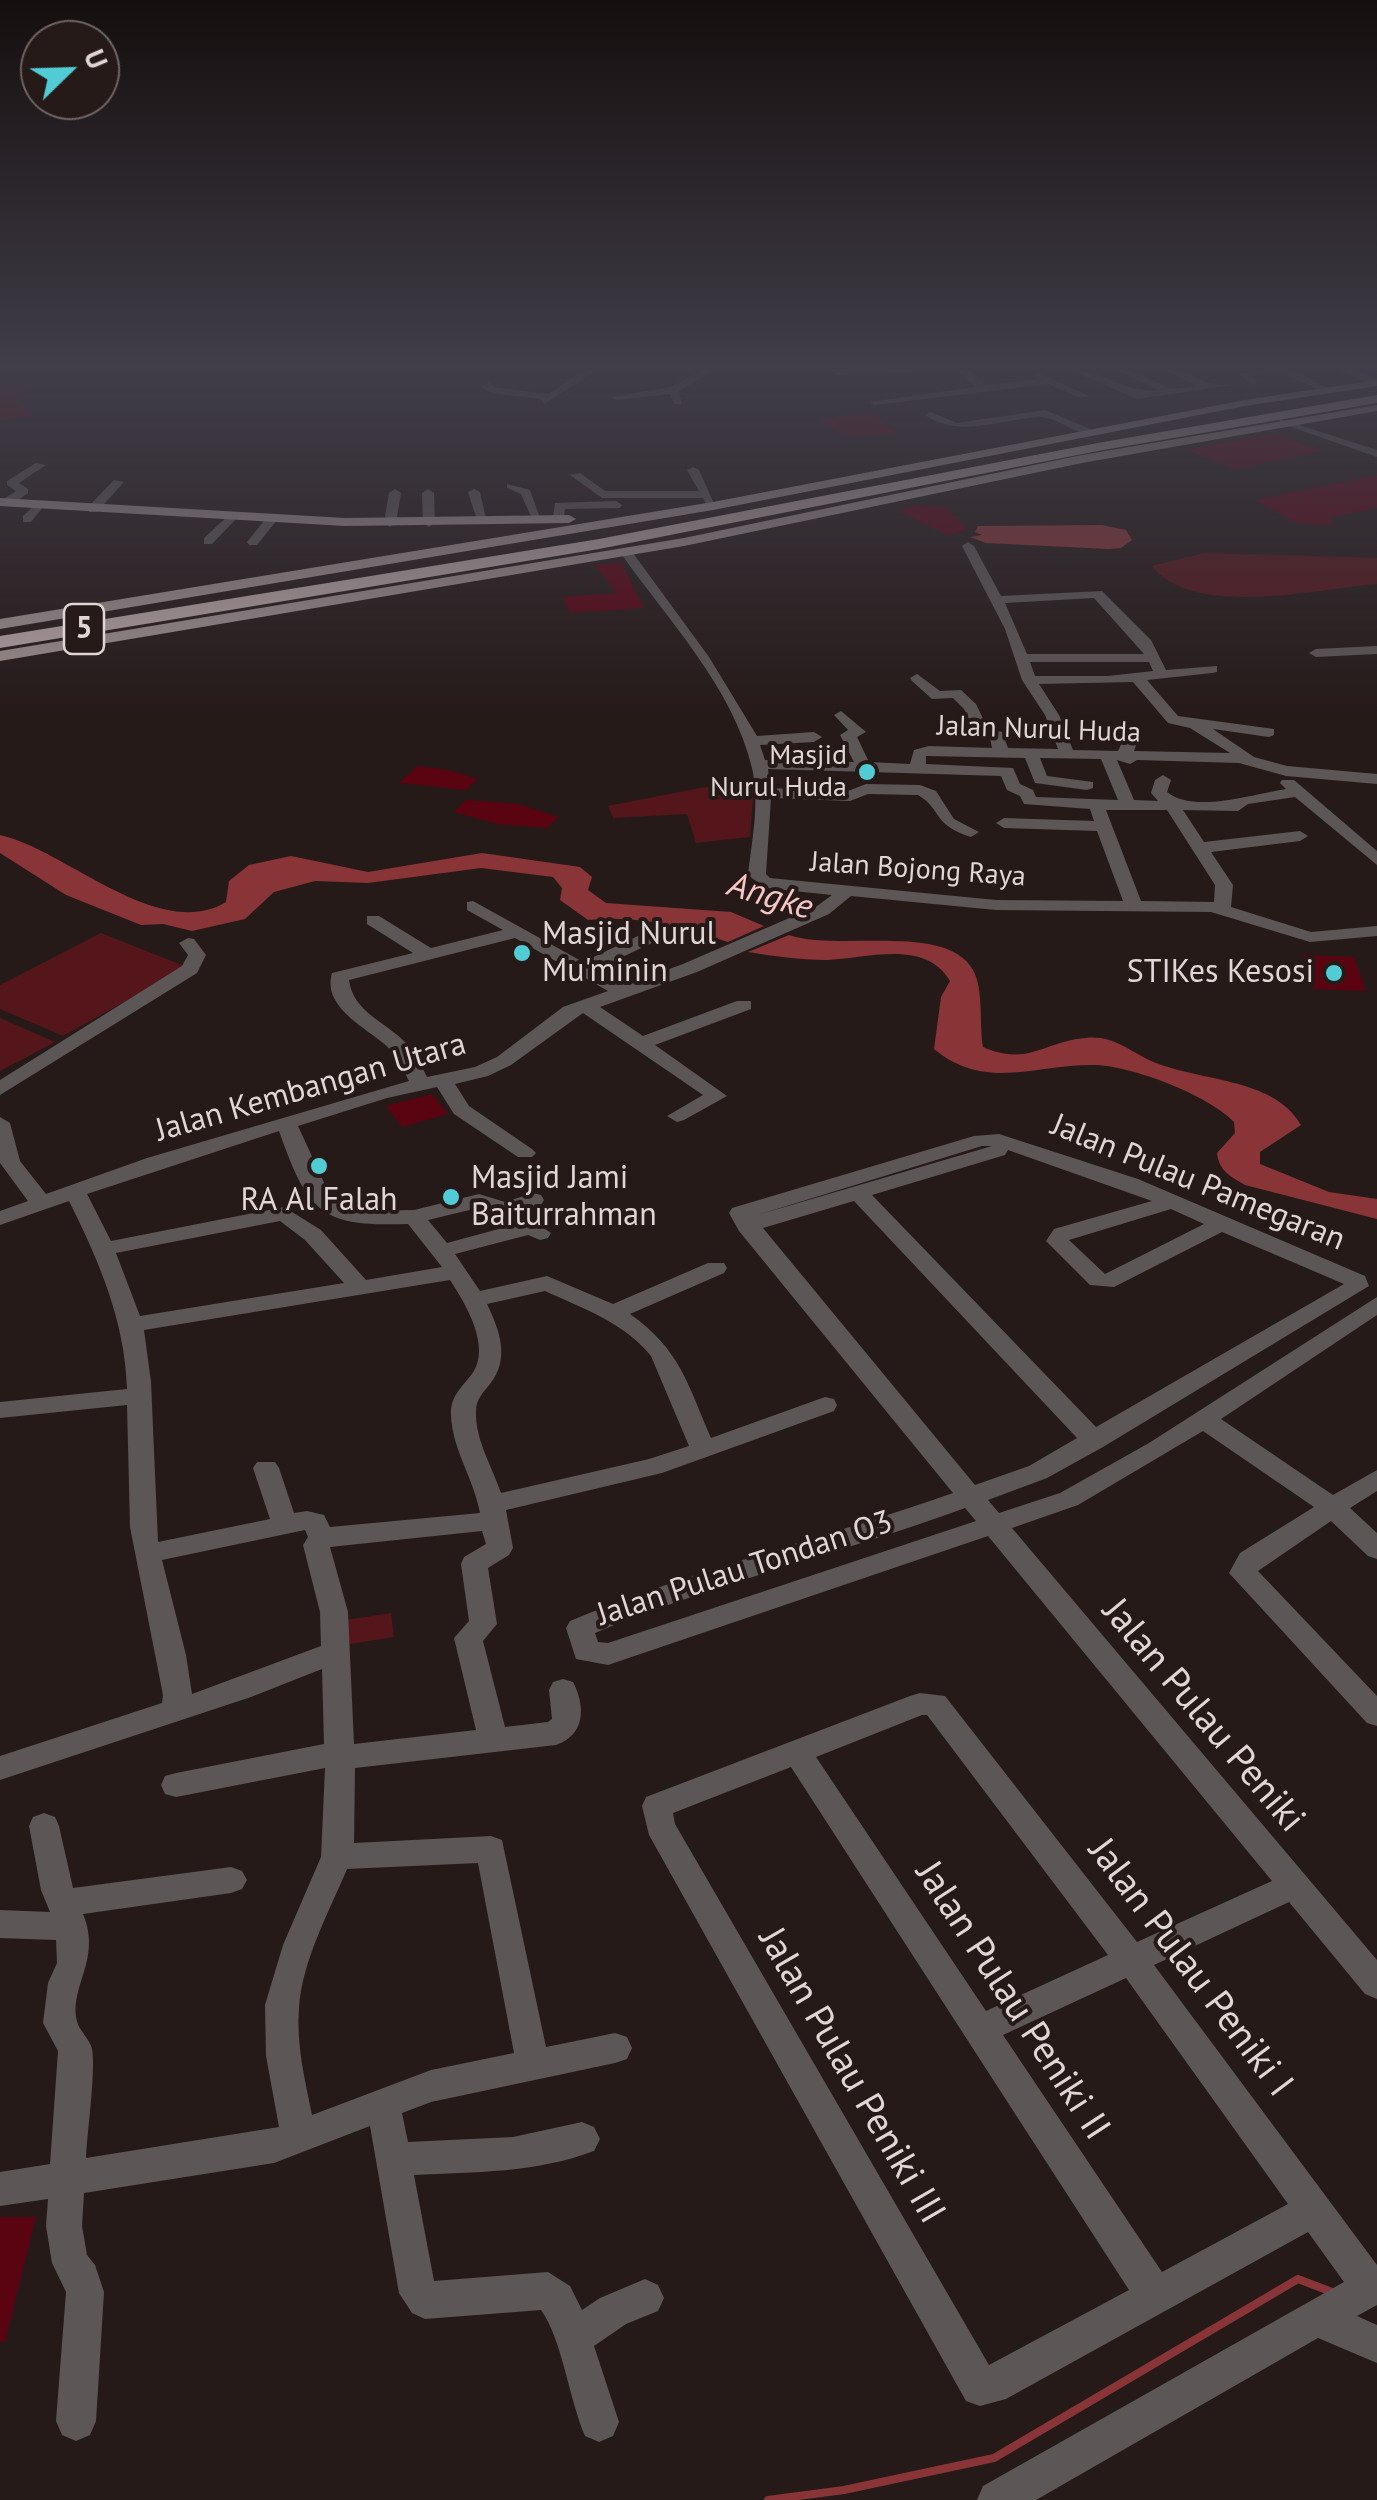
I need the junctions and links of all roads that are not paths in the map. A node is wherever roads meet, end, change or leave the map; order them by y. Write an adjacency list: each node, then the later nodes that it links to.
1 (15, 487): 16 (street)
2 (114, 487): 19 (street)
3 (513, 487): 22 (street)
4 (592, 487): 13 (street)
5 (702, 487): 15 (street)
6 (789, 487): 15 (main road)
7 (865, 487): 35 (highway, 5)
8 (893, 487): 36 (highway, 5)
9 (955, 487): 32 (main road)
10 (474, 492): 25 (street)
11 (395, 493): 26 (street)
12 (428, 493): 27 (street)
13 (602, 494): 14 (street); 18 (street)
14 (651, 494): 15 (street); 18 (street)
15 (710, 501): 28 (main road)
16 (3, 502): 17 (main road)
17 (38, 506): 19 (main road); 21 (street)
18 (584, 506): 23 (street)
19 (93, 510): 20 (main road)
20 (232, 516): 24 (main road); 29 (street)
21 (27, 518)
22 (537, 518): 23 (main road); 25 (main road)
23 (559, 518): 28 (main road)
24 (272, 519): 26 (main road); 30 (street)
25 (483, 520): 27 (main road)
26 (390, 523): 27 (main road)
27 (429, 523)
28 (590, 526): 34 (main road)
29 (208, 540)
30 (252, 542)
31 (968, 546): 33 (street)
32 (626, 552): 39 (main road); 52 (street, Jalan Bojong Raya)
33 (996, 600): 40 (street); 41 (street)
34 (0, 624)
35 (0, 633)
36 (0, 642)
37 (1377, 650): 38 (street)
38 (1316, 653)
39 (0, 656)
40 (1021, 658): 41 (street); 46 (street)
41 (1155, 658): 43 (street)
42 (1212, 669): 43 (street)
43 (1162, 675): 44 (street)
44 (1137, 677): 46 (street); 48 (street)
45 (917, 678): 53 (street)
46 (1028, 680): 55 (street)
47 (841, 715): 60 (street)
48 (1195, 724): 49 (street); 58 (street)
49 (1269, 732)
50 (814, 737): 52 (street)
51 (1132, 737): 57 (street)
52 (751, 741): 59 (street, Jalan Bojong Raya)
53 (1001, 752): 54 (street, Jalan Nurul Huda); 61 (street, Jalan Nurul Huda)
54 (1031, 754): 55 (street, Jalan Nurul Huda); 65 (street)
55 (1068, 756): 56 (street, Jalan Nurul Huda)
56 (1108, 758): 57 (street, Jalan Nurul Huda); 69 (street)
57 (1130, 758): 58 (street, Jalan Nurul Huda)
58 (1249, 759): 62 (street, Jalan Nurul Huda)
59 (759, 764): 60 (street, Jalan Nurul Huda); 66 (street, Jalan Bojong Raya)
60 (863, 765): 61 (street, Jalan Nurul Huda)
61 (918, 766): 68 (street)
62 (1273, 768): 63 (street); 67 (street)
63 (1377, 779)
64 (1163, 780): 70 (street)
65 (1087, 786)
66 (763, 792): 73 (street); 78 (street, Jalan Bojong Raya)
67 (1300, 792): 70 (street); 75 (street)
68 (1096, 805): 69 (street); 72 (street)
69 (1128, 806): 70 (street)
70 (1176, 809): 76 (street)
71 (1004, 823): 72 (street)
72 (1106, 826): 80 (street)
73 (970, 832)
74 (1300, 836): 76 (street)
75 (1369, 842): 77 (street)
76 (1200, 848): 81 (street)
77 (1377, 860)
78 (844, 894): 80 (street, Jalan Bojong Raya); 89 (street, Jalan Kembangan Utara)
79 (473, 906): 85 (street)
80 (1135, 908): 81 (street, Jalan Bojong Raya)
81 (1222, 909): 84 (street, Jalan Bojong Raya)
82 (372, 920): 87 (street)
83 (665, 930): 88 (street)
84 (1377, 931)
85 (520, 932): 87 (street); 88 (street)
86 (188, 942): 95 (street)
87 (428, 954): 94 (street)
88 (584, 968): 89 (street)
89 (622, 991): 90 (street, Jalan Kembangan Utara)
90 (585, 1005): 92 (street); 93 (street, Jalan Kembangan Utara)
91 (744, 1005): 92 (street)
92 (639, 1044): 96 (street)
93 (442, 1080): 94 (street, Jalan Kembangan Utara); 100 (street)
94 (420, 1082): 98 (street, Jalan Kembangan Utara)
95 (0, 1090)
96 (677, 1116)
97 (0, 1123): 105 (street)
98 (287, 1125): 101 (street, Jalan Kembangan Utara); 106 (street)
99 (1016, 1146): 102 (street, Jalan Pulau Pamegaran); 104 (street, Jalan Pulau Pamegaran); 109 (street, Jalan Pulau Pamegaran)
100 (525, 1153)
101 (76, 1193): 105 (street, Jalan Kembangan Utara); 111 (street)
102 (860, 1195): 109 (street, Jalan Pulau Pamegaran); 124 (street)
103 (533, 1200): 106 (street)
104 (1173, 1202): 108 (street, Jalan Pulau Pamegaran); 108 (street)
105 (43, 1204): 107 (street, Jalan Kembangan Utara)
106 (414, 1216): 112 (street)
107 (0, 1218)
108 (1222, 1223): 115 (street, Jalan Pulau Pamegaran)
109 (747, 1226): 128 (street, Jalan Pulau Peniki)
110 (540, 1233): 112 (street)
111 (104, 1249): 116 (street); 119 (street)
112 (442, 1251): 114 (street)
113 (716, 1268): 118 (street)
114 (456, 1272): 116 (street); 117 (street)
115 (1369, 1288): 123 (street, Jalan Pulau Tondan O3); 124 (street, Jalan Pulau Tondan O3)
116 (362, 1289): 119 (street)
117 (472, 1300): 118 (street); 130 (street)
118 (613, 1313): 125 (street)
119 (131, 1326): 120 (street)
120 (138, 1396): 122 (street); 135 (street)
121 (824, 1404): 125 (street)
122 (0, 1410)
123 (1200, 1418): 129 (street); 131 (street, Jalan Pulau Tondan O3)
124 (1094, 1440): 128 (street, Jalan Pulau Tondan O3)
125 (704, 1450): 130 (street)
126 (266, 1468): 132 (street)
127 (1377, 1478): 129 (street)
128 (971, 1496): 131 (street, Jalan Pulau Peniki); 131 (street, Jalan Pulau Tondan O3)
129 (1333, 1507): 134 (street); 139 (street)
130 (493, 1512): 133 (street); 140 (street)
131 (994, 1524): 148 (street, Jalan Pulau Peniki)
132 (285, 1525): 133 (street); 135 (street)
133 (322, 1538): 136 (street)
134 (1377, 1549)
135 (147, 1554): 138 (street)
136 (337, 1651): 138 (street); 142 (street)
137 (563, 1690): 140 (street)
138 (176, 1709): 143 (street)
139 (1377, 1715)
140 (493, 1739): 142 (street)
141 (797, 1752): 151 (street, Jalan Pulau Peniki I); 153 (street, Jalan Pulau Peniki II); 163 (street, Jalan Pulau Peniki III)
142 (339, 1755): 144 (street); 146 (street)
143 (0, 1768)
144 (176, 1785)
145 (44, 1826): 149 (street)
146 (337, 1856): 155 (street); 157 (street)
147 (231, 1880): 149 (street)
148 (1292, 1886): 151 (street); 152 (street, Jalan Pulau Peniki)
149 (68, 1914): 150 (street); 160 (street)
150 (0, 1924)
151 (1132, 1960): 153 (street); 162 (street, Jalan Pulau Peniki I)
152 (1377, 1984)
153 (982, 2029): 163 (street, Jalan Pulau Peniki II)
154 (616, 2048): 155 (street)
155 (533, 2066): 156 (street)
156 (383, 2104): 157 (street); 159 (street)
157 (299, 2138): 160 (street)
158 (582, 2140): 159 (street)
159 (396, 2160): 166 (street)
160 (66, 2179): 161 (street); 168 (street)
161 (0, 2188)
162 (1313, 2210): 163 (street); 165 (street, Jalan Pulau Peniki I)
163 (1156, 2297)
164 (646, 2298): 166 (street)
165 (1350, 2300): 167 (street); 170 (street)
166 (573, 2338): 169 (street)
167 (1377, 2344)
168 (76, 2421)
169 (599, 2422)
170 (1017, 2495)

